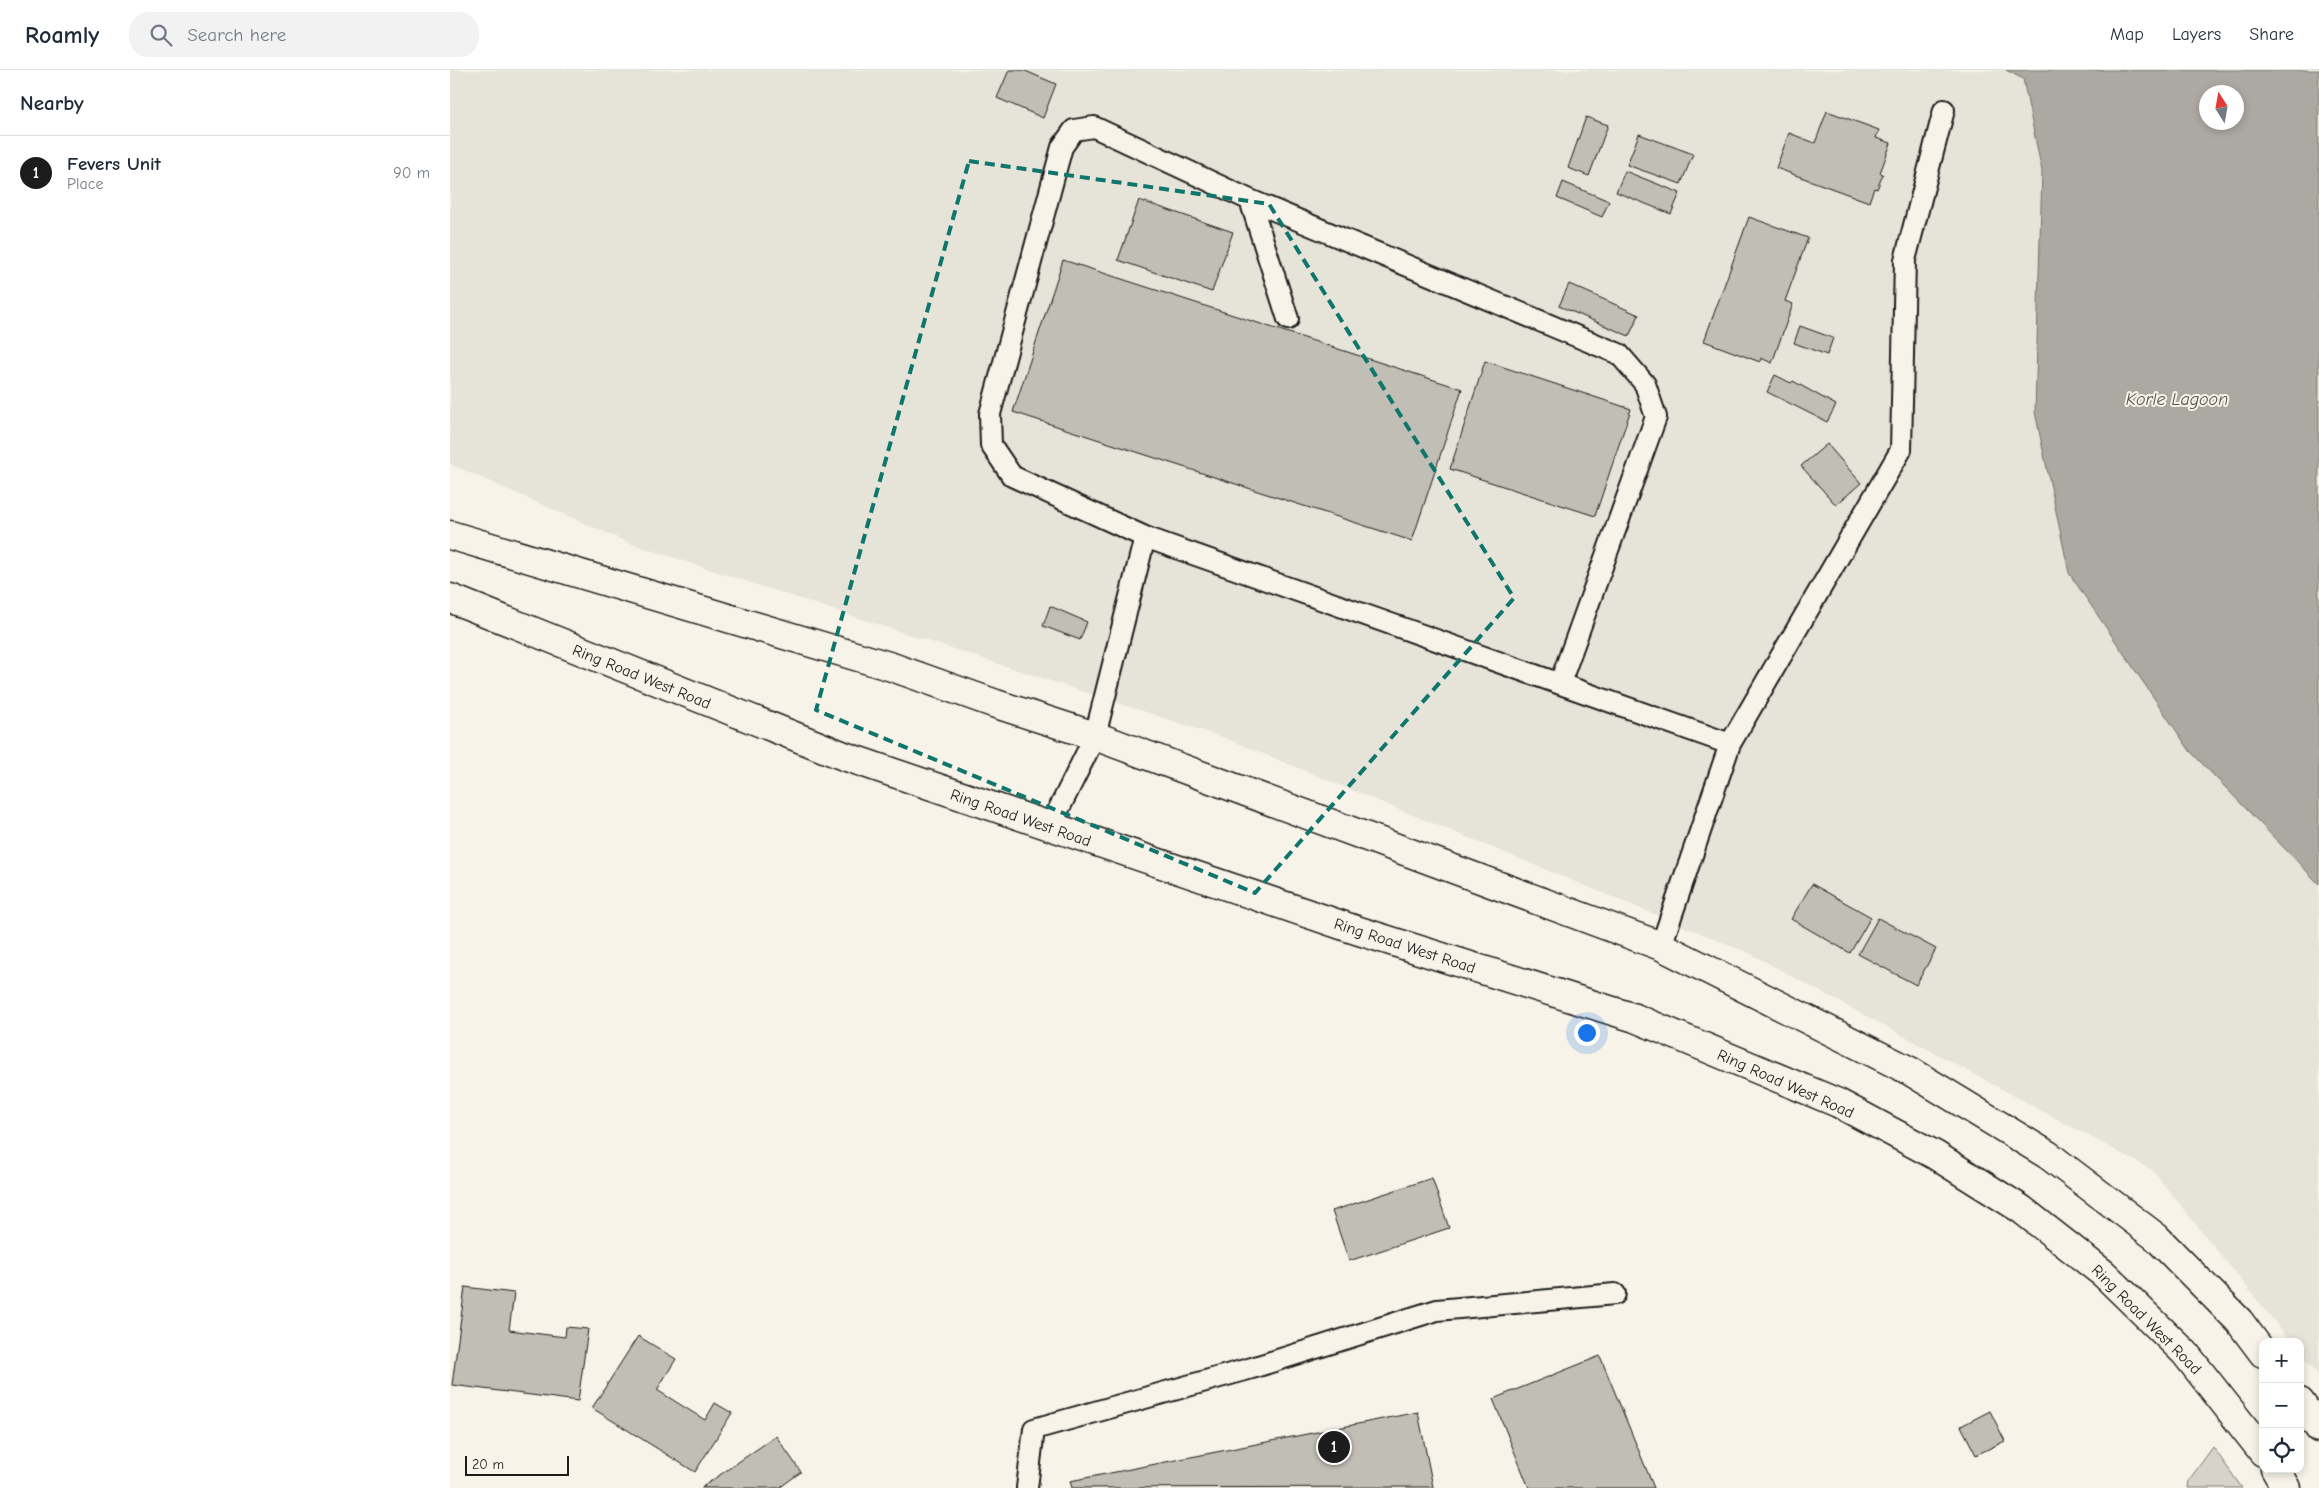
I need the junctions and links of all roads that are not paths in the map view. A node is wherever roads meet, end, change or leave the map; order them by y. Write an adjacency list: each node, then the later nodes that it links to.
1 (1944, 110): 9 (lane)
2 (1250, 200): 3 (lane); 5 (lane); 7 (lane)
3 (1288, 319)
4 (450, 535): 8 (main road)
5 (1145, 537): 7 (lane); 8 (lane)
6 (450, 598): 10 (main road, Ring Road West Road)
7 (1560, 683): 9 (lane)
8 (1095, 736): 10 (lane); 11 (main road)
9 (1730, 744): 11 (lane)
10 (1050, 828): 16 (main road, Ring Road West Road)
11 (1661, 946): 13 (main road)
12 (1616, 1294): 18 (lane)
13 (2259, 1348)
14 (2304, 1407): 15 (main road)
15 (2319, 1428)
16 (2259, 1447)
17 (2277, 1473): 19 (main road)
18 (1027, 1488)
19 (2286, 1488)

